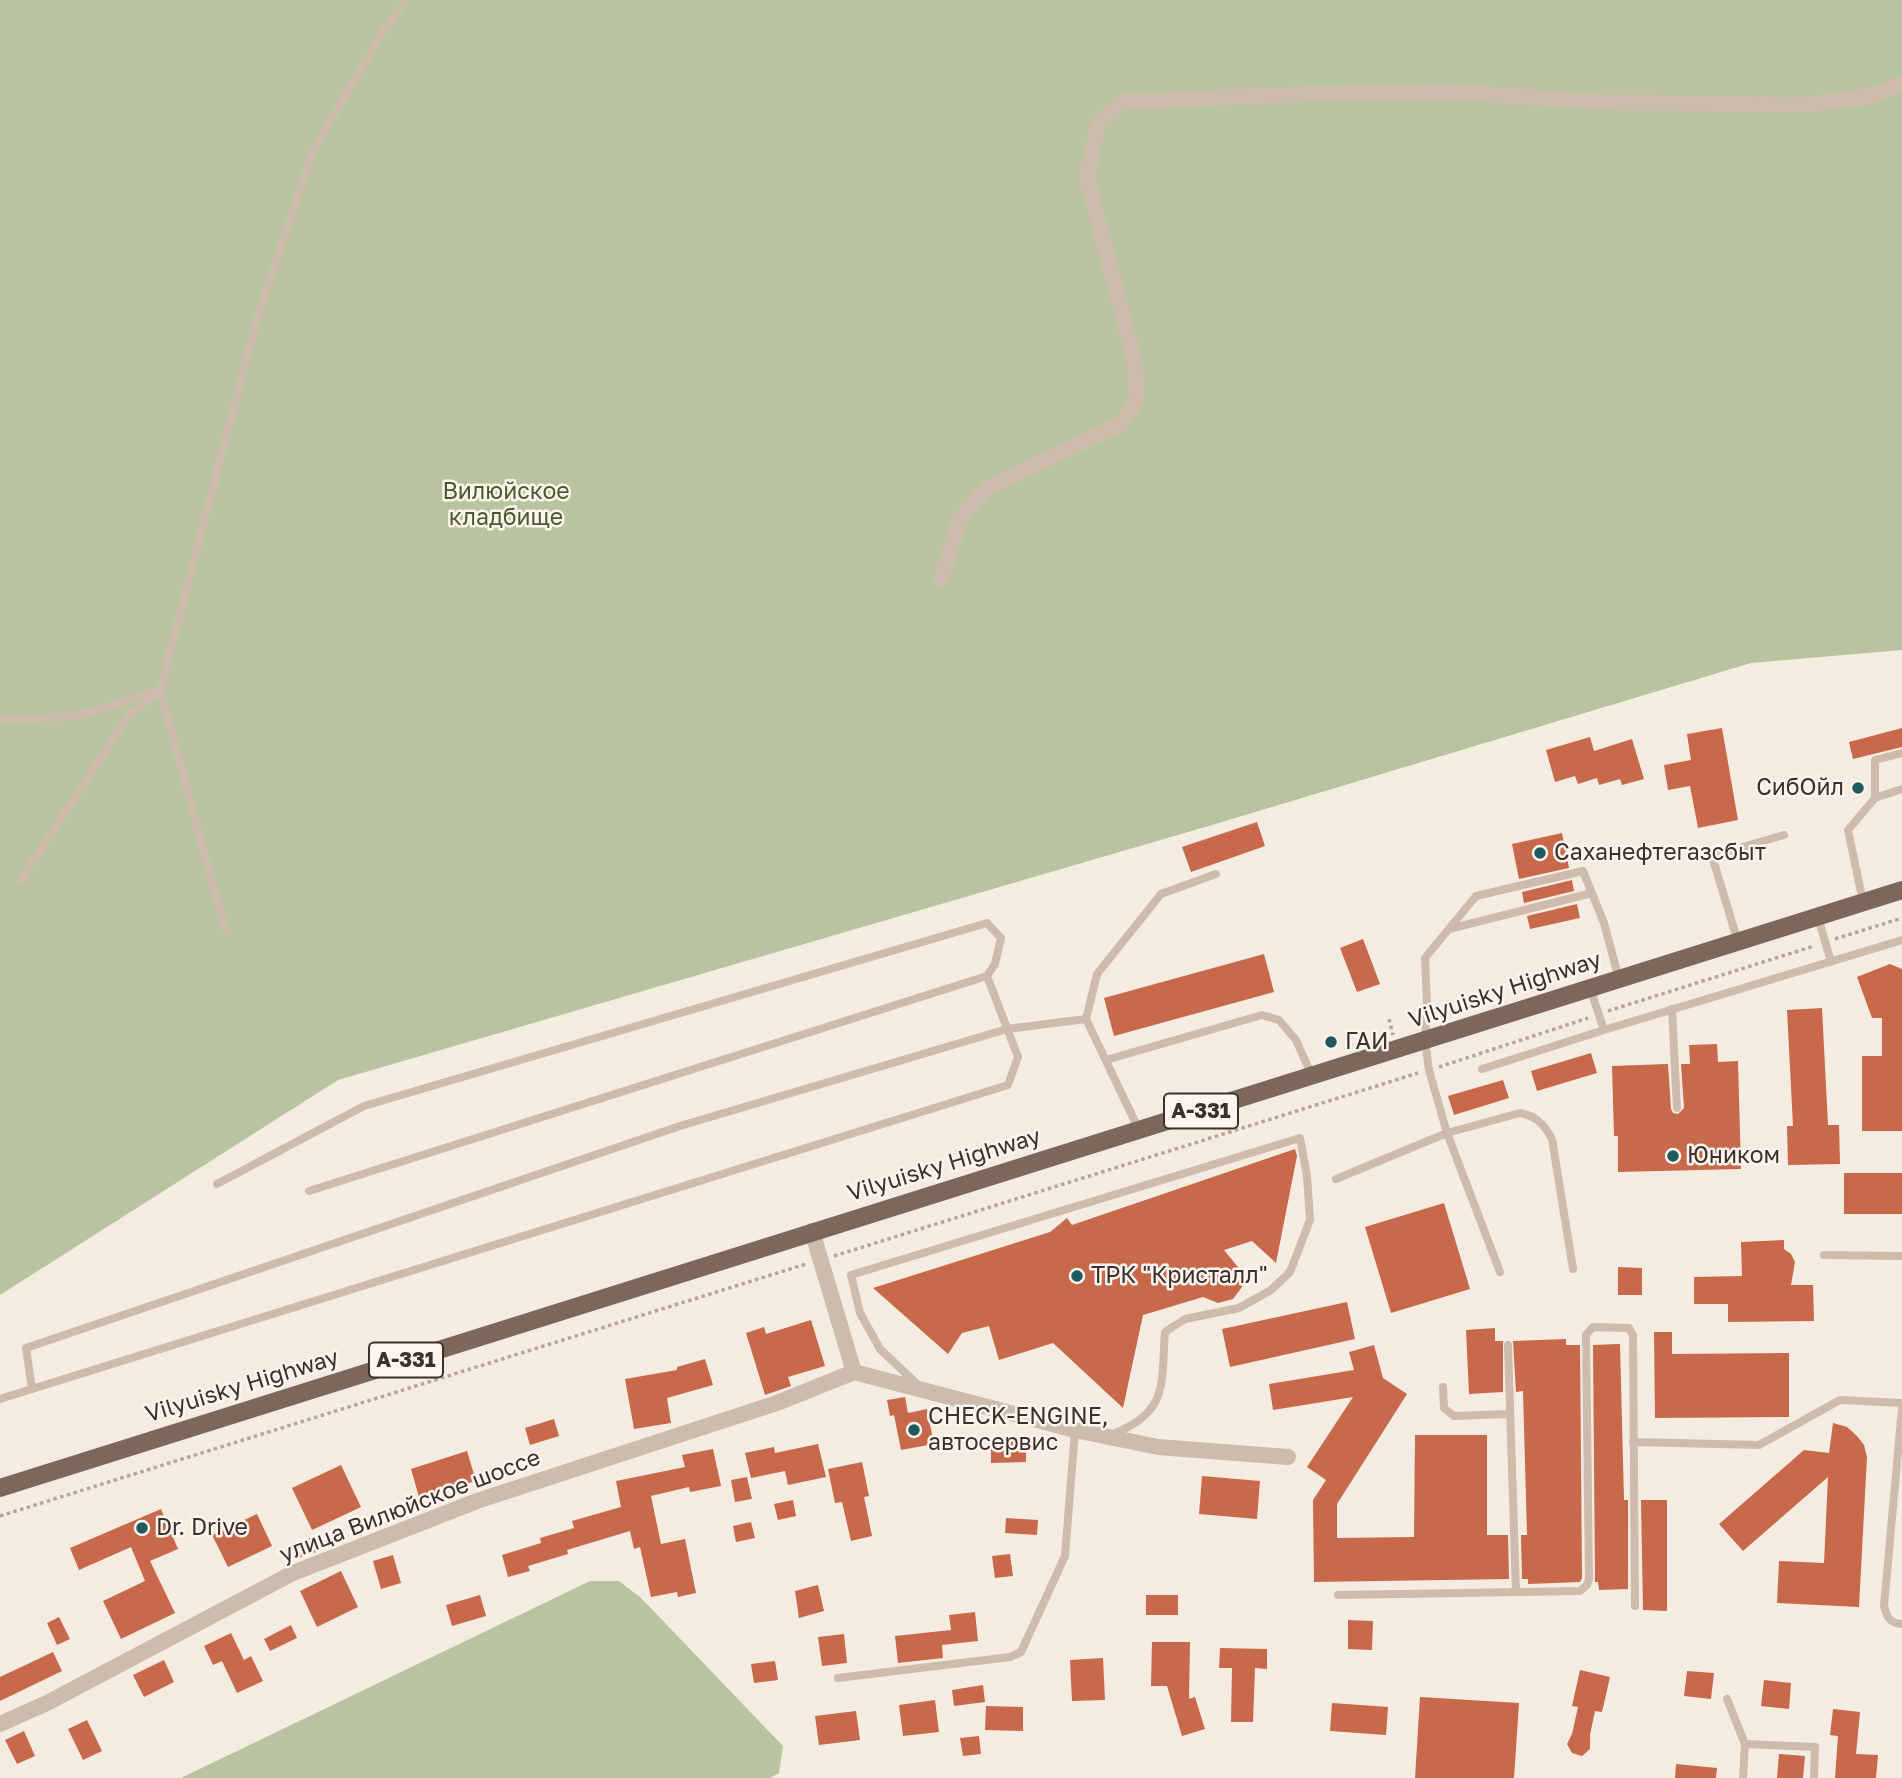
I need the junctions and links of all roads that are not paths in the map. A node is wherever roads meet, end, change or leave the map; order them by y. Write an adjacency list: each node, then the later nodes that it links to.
1 (406, 0): 4 (lane)
2 (1902, 84): 3 (street)
3 (941, 579)
4 (160, 690): 5 (lane); 11 (lane); 16 (lane)
5 (0, 719)
6 (1902, 753): 8 (lane)
7 (1902, 789): 8 (lane)
8 (1875, 798): 14 (lane)
9 (1784, 835): 19 (lane)
10 (1216, 874): 25 (lane)
11 (21, 880)
12 (1902, 890): 14 (main road, Vilyuisky Highway / А-331)
13 (1592, 894): 17 (lane); 17 (lane); 22 (lane)
14 (1863, 902): 15 (main road, Vilyuisky Highway / А-331)
15 (1818, 917): 19 (main road, Vilyuisky Highway / А-331); 20 (lane)
16 (225, 929)
17 (1449, 929): 28 (lane)
18 (1902, 940): 20 (lane)
19 (1738, 942): 22 (main road, Vilyuisky Highway / А-331)
20 (1831, 962): 24 (lane)
21 (987, 976): 26 (lane); 36 (lane); 37 (lane)
22 (1619, 979): 23 (main road, Vilyuisky Highway / А-331)
23 (1590, 988): 27 (lane); 28 (main road, Vilyuisky Highway / А-331)
24 (1672, 1009): 27 (lane); 32 (lane)
25 (1086, 1019): 26 (lane); 29 (lane)
26 (1007, 1030): 46 (lane); 46 (lane)
27 (1604, 1030): 30 (lane)
28 (1425, 1041): 31 (main road, Vilyuisky Highway / А-331); 34 (lane)
29 (1106, 1060): 31 (lane); 33 (lane)
30 (1482, 1069)
31 (1312, 1076): 33 (main road, Vilyuisky Highway / А-331)
32 (1676, 1108)
33 (1139, 1130): 38 (main road, Vilyuisky Highway / А-331)
34 (1447, 1133): 35 (lane); 41 (lane); 42 (lane)
35 (1336, 1179)
36 (217, 1184)
37 (309, 1191)
38 (812, 1231): 44 (street); 56 (main road, Vilyuisky Highway / А-331)
39 (1824, 1255): 40 (lane)
40 (1902, 1256)
41 (1573, 1269)
42 (1500, 1272)
43 (1508, 1345): 51 (lane)
44 (854, 1372): 47 (street); 63 (street, улица Вилюйское шоссе)
45 (1443, 1387): 51 (lane)
46 (32, 1389): 48 (lane)
47 (924, 1391): 52 (street); 53 (lane)
48 (0, 1399)
49 (1902, 1403): 54 (lane)
50 (1902, 1408): 60 (lane)
51 (1509, 1414): 57 (lane)
52 (1075, 1430): 53 (street); 61 (lane)
53 (1108, 1437): 55 (street)
54 (1633, 1442): 57 (lane); 59 (lane)
55 (1288, 1457)
56 (0, 1488)
57 (1516, 1592): 58 (lane)
58 (1338, 1595)
59 (1635, 1606)
60 (1902, 1624)
61 (838, 1678)
62 (1727, 1699): 64 (lane)
63 (0, 1724)
64 (1745, 1744): 65 (lane); 66 (lane)
65 (1743, 1778)
66 (1814, 1778)

